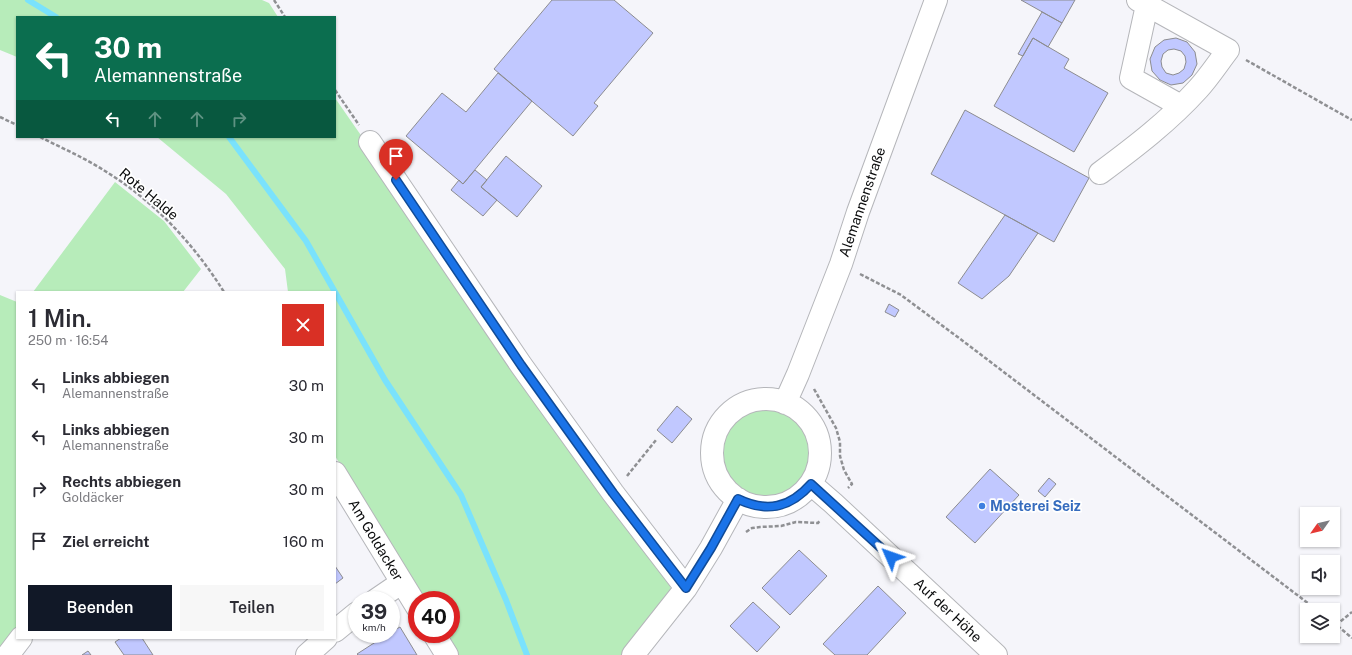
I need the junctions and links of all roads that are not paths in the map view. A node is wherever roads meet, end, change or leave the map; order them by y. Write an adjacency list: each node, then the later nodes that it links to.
1 (936, 0): 6 (street, Alemannenstraße)
2 (1142, 2): 3 (street); 3 (street)
3 (1181, 106): 5 (street)
4 (370, 142): 11 (street)
5 (1100, 172)
6 (785, 403): 8 (street); 9 (street)
7 (336, 475): 10 (street, Am Goldacker)
8 (811, 484): 9 (street); 23 (street, Auf der Höhe)
9 (738, 499): 11 (street)
10 (401, 583): 12 (street); 13 (street, Am Goldacker)
11 (686, 588): 22 (street)
12 (389, 591)
13 (408, 594)
14 (348, 620): 15 (street)
15 (336, 630)
16 (20, 639): 19 (street)
17 (325, 639): 20 (street)
18 (440, 643): 21 (street)
19 (8, 655)
20 (306, 655)
21 (447, 655)
22 (633, 655)
23 (996, 655)

